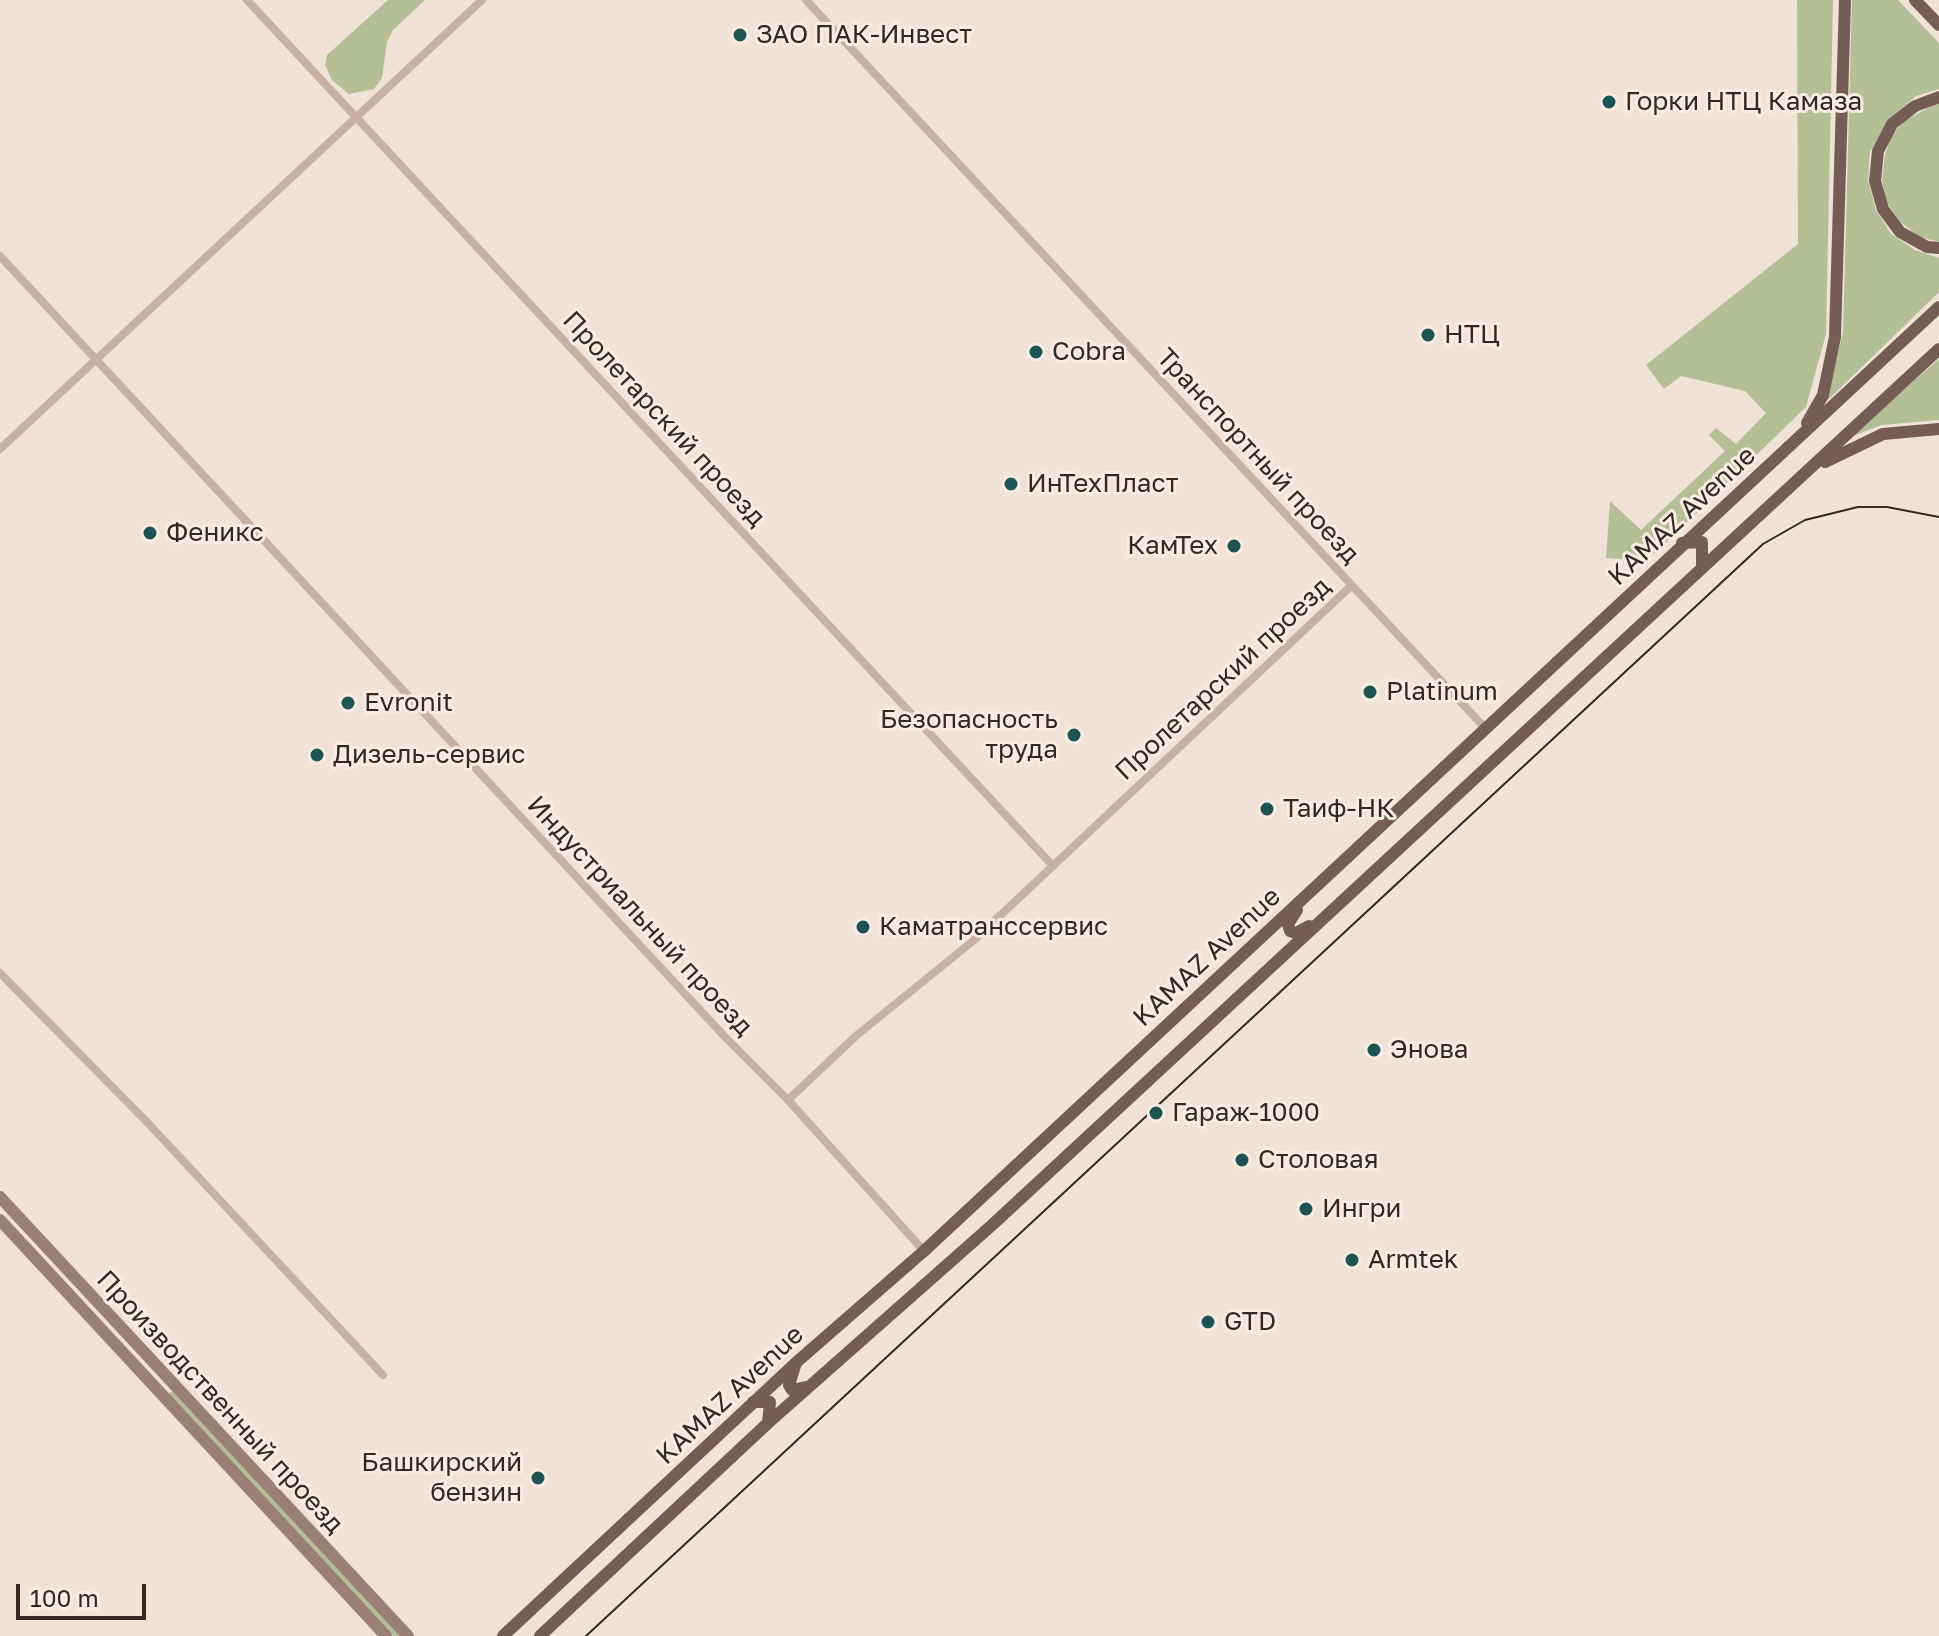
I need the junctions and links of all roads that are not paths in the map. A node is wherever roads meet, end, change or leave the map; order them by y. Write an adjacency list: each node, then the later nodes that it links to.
1 (247, 0): 8 (street, Пролетарский проезд)
2 (482, 0): 8 (street)
3 (806, 0): 20 (street, Транспортный проезд)
4 (1845, 0): 16 (main road)
5 (1915, 0): 6 (main road)
6 (1939, 25)
7 (1939, 97): 9 (main road)
8 (357, 118): 13 (street); 22 (street, Пролетарский проезд)
9 (1939, 248)
10 (0, 256): 13 (street, Индустриальный проезд)
11 (1939, 307): 16 (main road, KAMAZ Avenue)
12 (1939, 349): 17 (main road, KAMAZ Avenue)
13 (96, 360): 15 (street); 26 (street, Индустриальный проезд)
14 (1939, 429): 17 (main road)
15 (0, 449)
16 (1783, 452): 18 (main road, KAMAZ Avenue)
17 (1796, 481): 19 (main road, KAMAZ Avenue)
18 (1682, 543): 19 (main road); 21 (main road, KAMAZ Avenue)
19 (1702, 565): 24 (main road, KAMAZ Avenue)
20 (1351, 586): 21 (street, Транспортный проезд); 22 (street, Пролетарский проезд)
21 (1485, 728): 23 (main road, KAMAZ Avenue)
22 (1053, 866): 26 (street, Пролетарский проезд)
23 (1305, 897): 24 (main road); 29 (main road, KAMAZ Avenue)
24 (1322, 920): 34 (main road, KAMAZ Avenue)
25 (0, 973): 33 (street)
26 (788, 1100): 29 (street, Индустриальный проезд)
27 (0, 1197): 30 (street, Производственный проезд)
28 (0, 1220): 32 (street, Производственный проезд)
29 (924, 1251): 31 (main road, KAMAZ Avenue)
30 (144, 1353): 32 (street); 38 (street, Производственный проезд)
31 (799, 1360): 34 (main road); 35 (main road, KAMAZ Avenue)
32 (133, 1364): 37 (street, Производственный проезд)
33 (383, 1375)
34 (809, 1386): 36 (main road, KAMAZ Avenue)
35 (753, 1402): 36 (main road); 39 (main road, KAMAZ Avenue)
36 (768, 1423): 40 (main road, KAMAZ Avenue)
37 (386, 1636)
38 (408, 1636)
39 (503, 1636)
40 (540, 1636)

